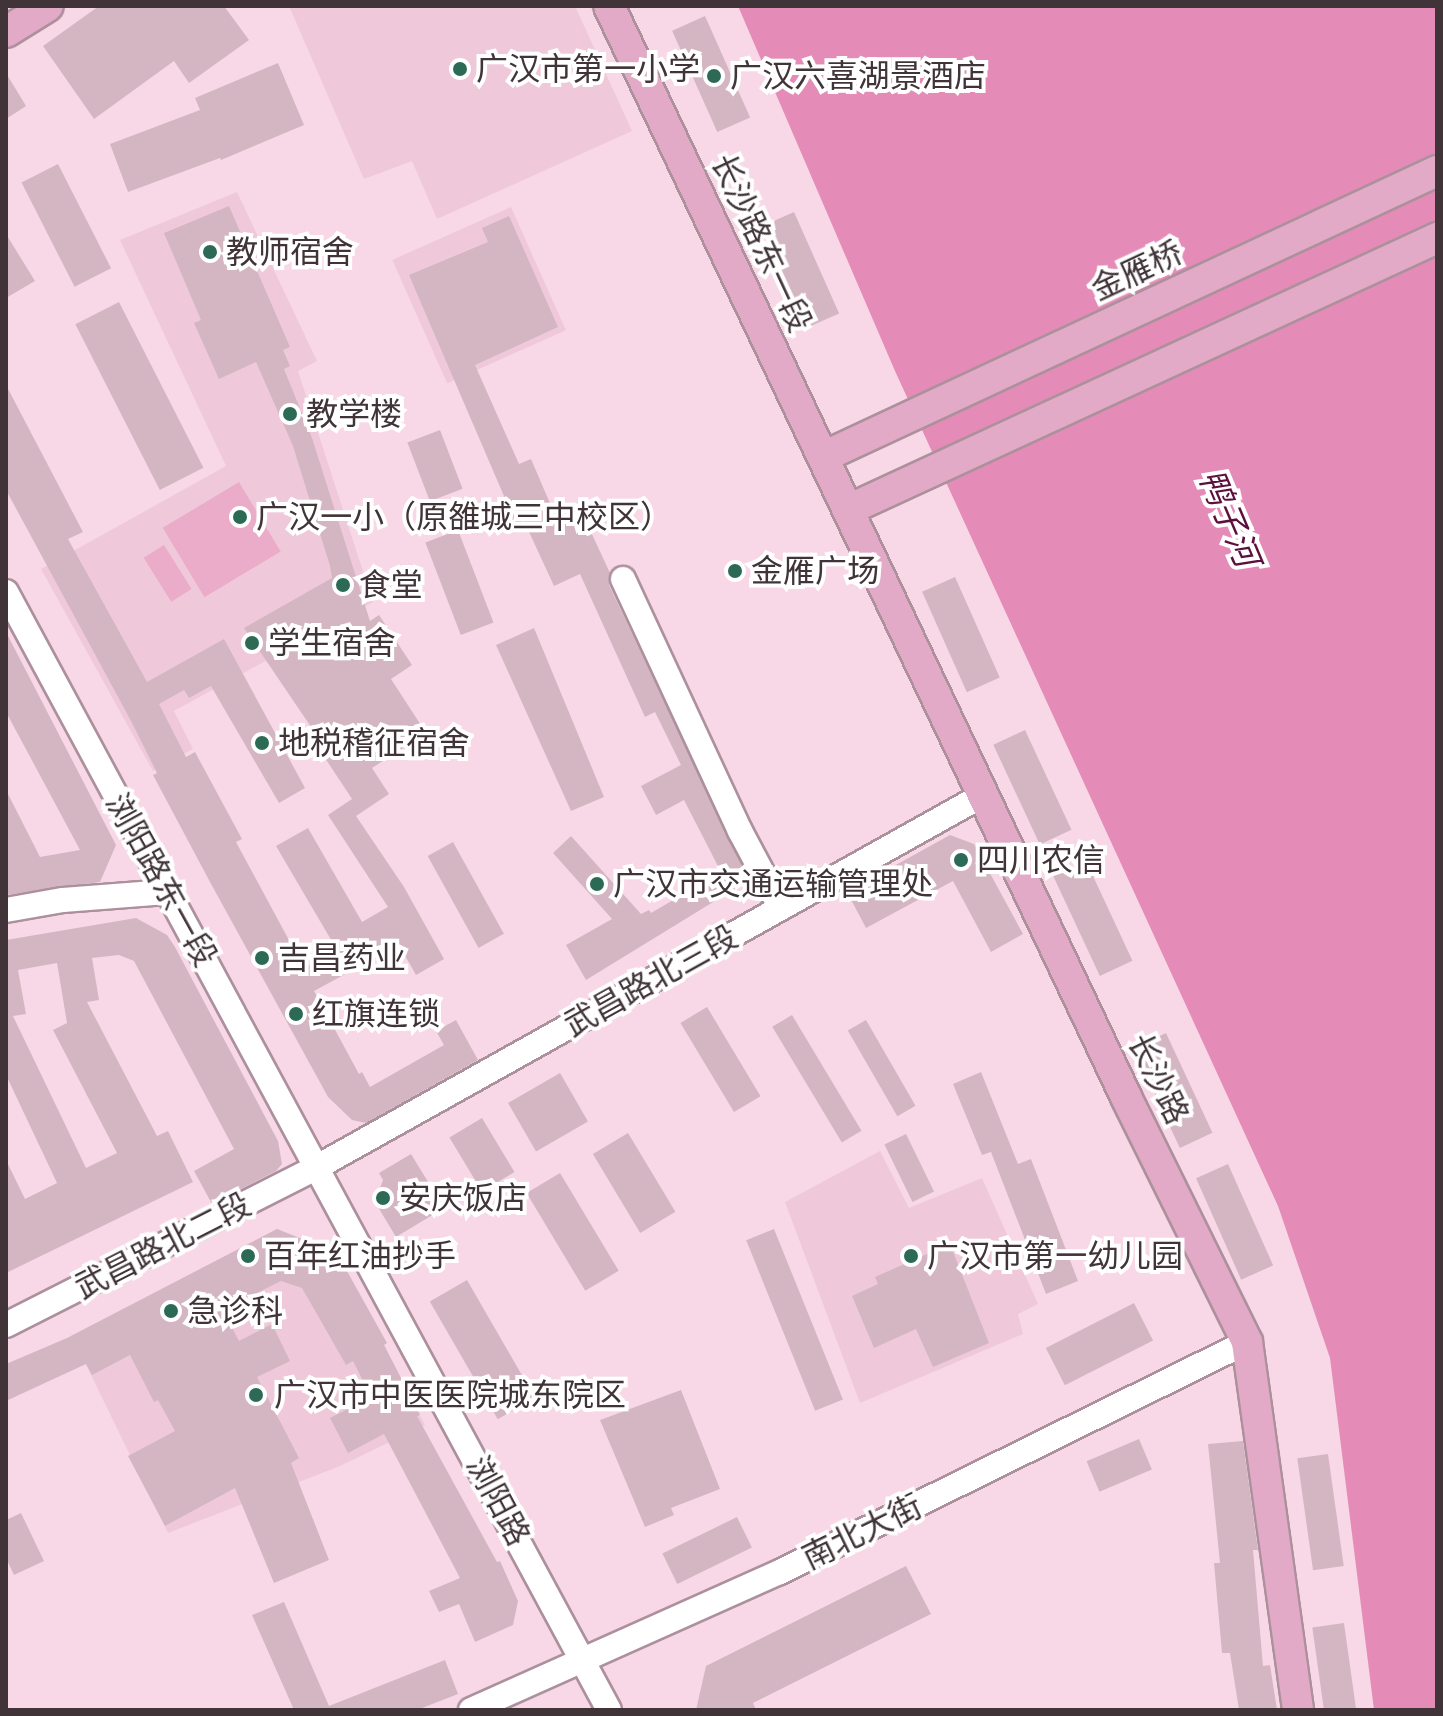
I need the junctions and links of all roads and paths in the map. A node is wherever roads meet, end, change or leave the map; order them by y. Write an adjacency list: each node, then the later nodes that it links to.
1 (48, 6): 3 (main road)
2 (609, 6): 6 (main road, 长沙路东一段)
3 (6, 32)
4 (1437, 171): 6 (main road, 金雁桥)
5 (1437, 238): 7 (main road)
6 (823, 457): 7 (main road, 长沙路东一段)
7 (850, 509): 10 (main road, 长沙路)
8 (623, 579): 12 (street)
9 (6, 592): 11 (street, 浏阳路东一段)
10 (983, 795): 12 (street, 武昌路北三段); 16 (main road, 长沙路)
11 (167, 892): 13 (street); 14 (street, 浏阳路东一段)
12 (781, 908): 14 (street, 武昌路北三段)
13 (6, 910)
14 (319, 1166): 15 (street, 武昌路北二段); 17 (street, 浏阳路)
15 (6, 1325)
16 (1247, 1342): 17 (street, 南北大街); 20 (main road, 长沙路)
17 (583, 1660): 18 (street, 南北大街); 19 (street, 浏阳路)
18 (471, 1710)
19 (609, 1710)
20 (1298, 1710)

